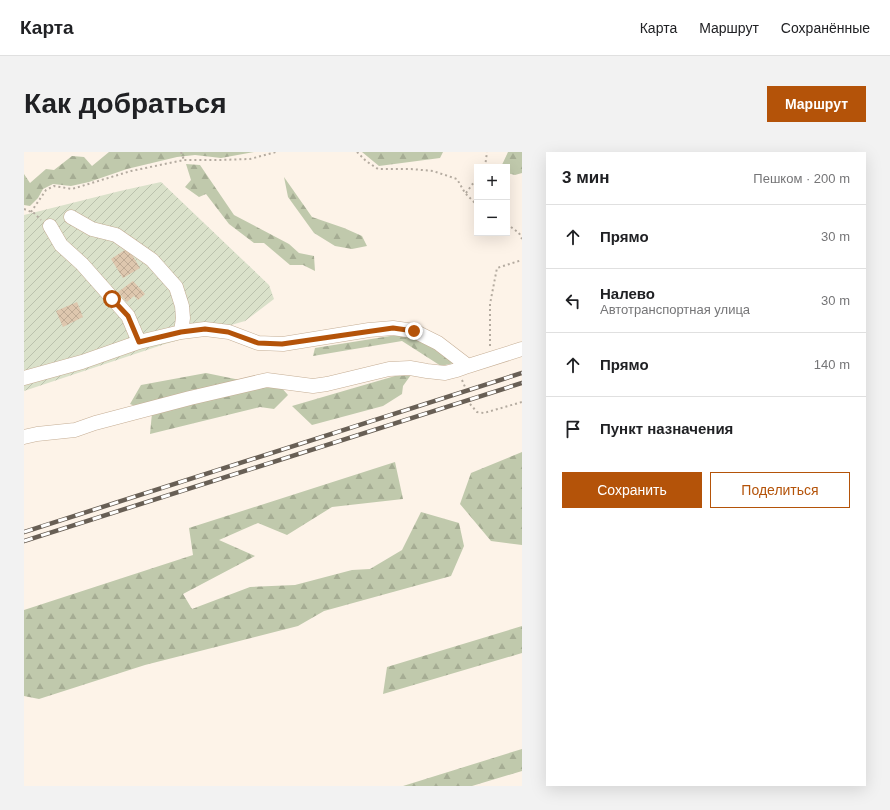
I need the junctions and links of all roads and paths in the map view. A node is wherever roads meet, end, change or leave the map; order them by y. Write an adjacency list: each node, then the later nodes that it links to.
1 (181, 152): 5 (path)
2 (276, 152): 5 (path)
3 (357, 152): 8 (path)
4 (487, 152): 6 (path)
5 (184, 160): 11 (path)
6 (485, 164)
7 (474, 182): 8 (path)
8 (465, 193): 9 (path)
9 (474, 202)
10 (24, 208): 11 (path)
11 (31, 212): 13 (path)
12 (71, 217): 17 (street)
13 (50, 226): 18 (street)
14 (510, 226): 15 (path)
15 (522, 238)
16 (522, 260): 20 (path)
17 (181, 332): 18 (street); 21 (street)
18 (139, 342): 22 (street)
19 (522, 349): 20 (street)
20 (490, 358): 21 (street)
21 (468, 366): 25 (street)
22 (24, 378)
23 (522, 402): 24 (path)
24 (470, 404)
25 (24, 437)

